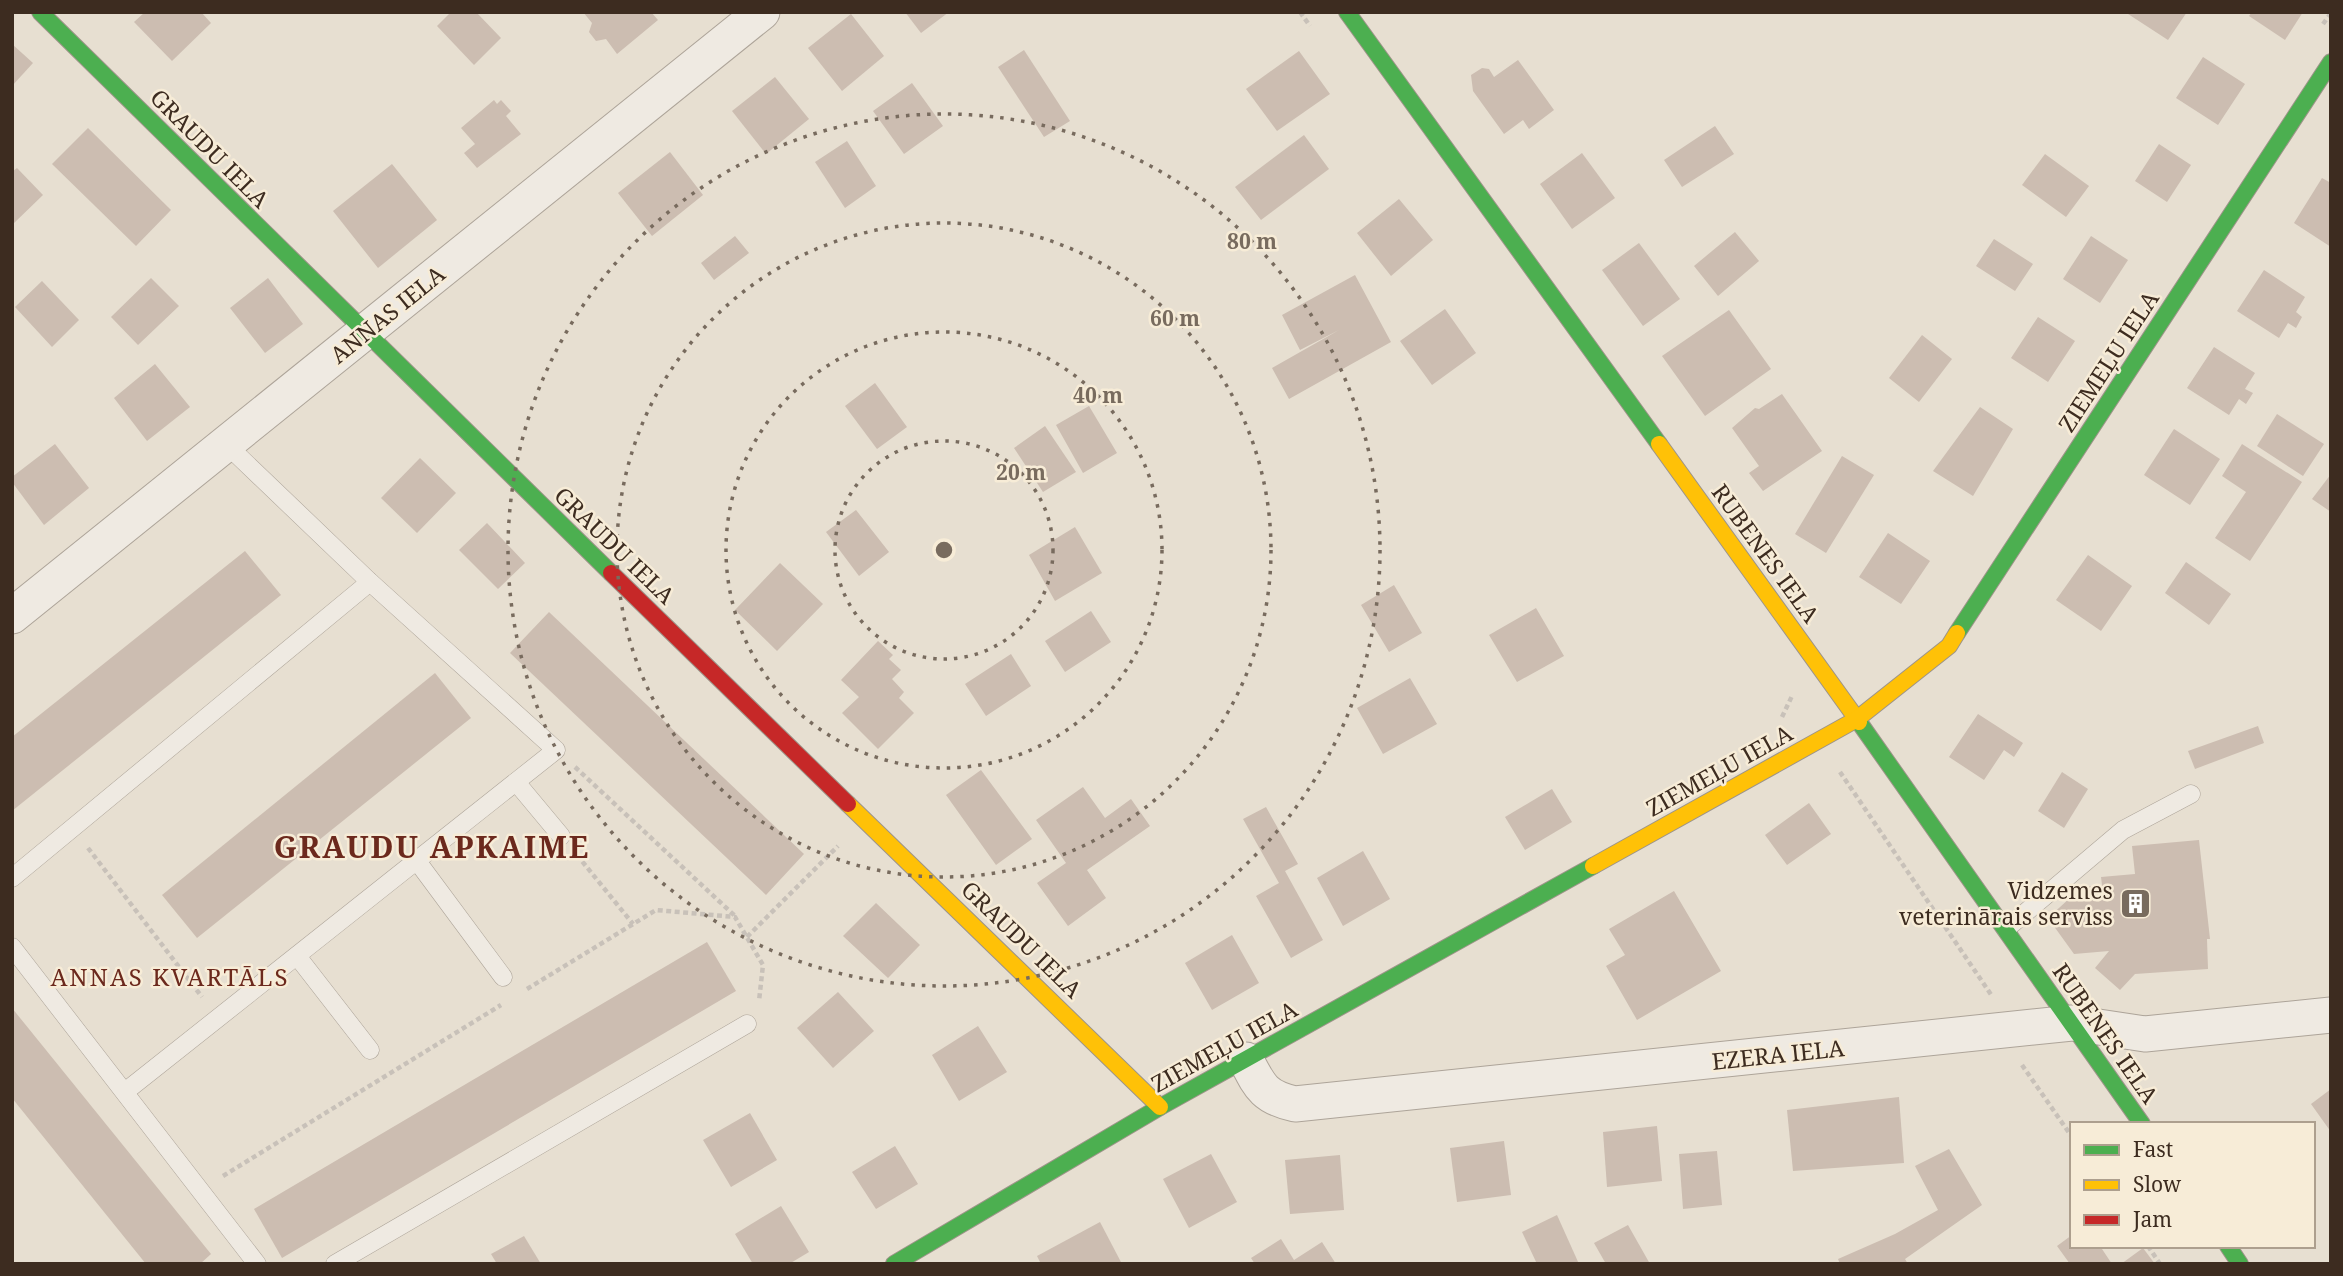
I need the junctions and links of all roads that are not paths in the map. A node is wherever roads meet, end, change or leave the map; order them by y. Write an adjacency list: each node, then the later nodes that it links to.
1 (40, 12): 5 (street, GRAUDU IELA)
2 (762, 12): 5 (street, ANNAS IELA)
3 (1347, 12): 9 (street, RUBENES IELA)
4 (2331, 62): 9 (street, ZIEMEĻU IELA)
5 (363, 332): 6 (street, ANNAS IELA); 25 (street, GRAUDU IELA)
6 (227, 445): 7 (lane); 8 (street, ANNAS IELA)
7 (370, 582): 10 (lane); 14 (lane)
8 (12, 616)
9 (1857, 719): 15 (street, RUBENES IELA); 23 (street, ZIEMEĻU IELA)
10 (516, 782): 12 (lane); 13 (lane)
11 (2191, 794): 15 (lane)
12 (561, 836)
13 (416, 861): 17 (lane); 18 (lane)
14 (12, 878)
15 (2006, 929): 20 (street, RUBENES IELA)
16 (12, 947): 24 (lane)
17 (297, 956): 22 (lane); 24 (lane)
18 (503, 977)
19 (2331, 1015): 20 (street, EZERA IELA)
20 (2072, 1023): 23 (street, EZERA IELA); 26 (street, RUBENES IELA)
21 (747, 1024): 29 (lane)
22 (370, 1050)
23 (1246, 1060): 25 (street, ZIEMEĻU IELA)
24 (127, 1091): 28 (lane)
25 (1160, 1107): 30 (street, ZIEMEĻU IELA)
26 (2141, 1122)
27 (2229, 1248): 31 (street)
28 (257, 1264)
29 (335, 1264)
30 (894, 1264)
31 (2240, 1264)

